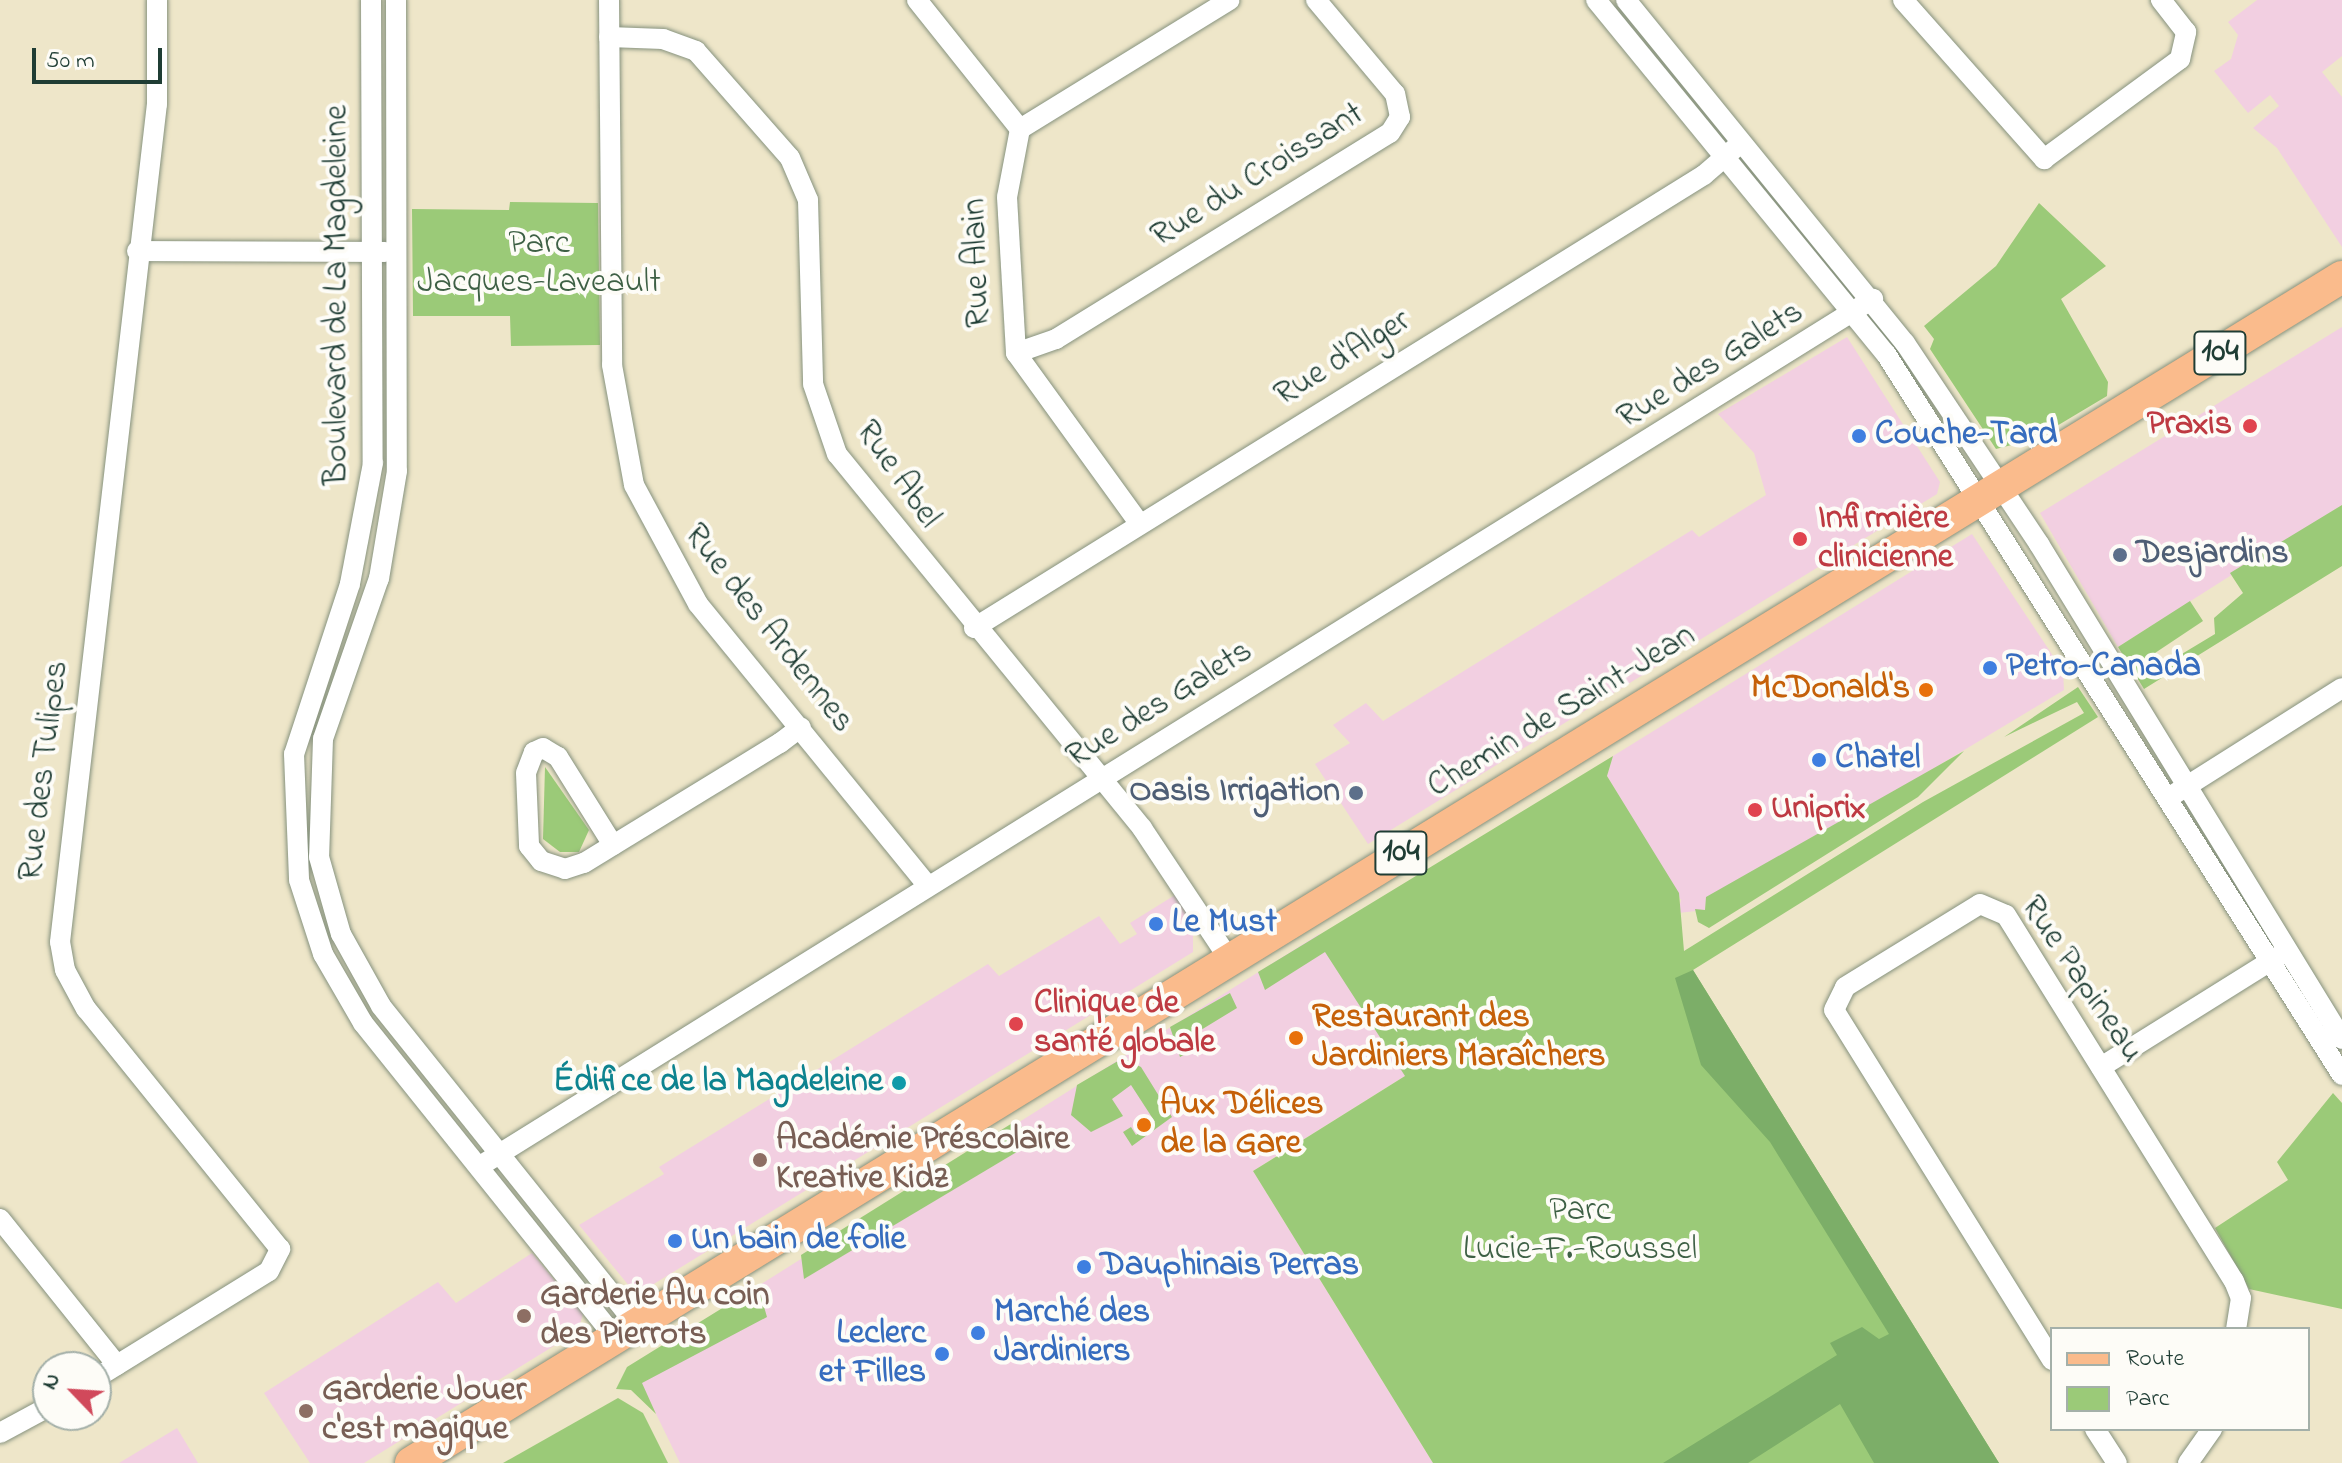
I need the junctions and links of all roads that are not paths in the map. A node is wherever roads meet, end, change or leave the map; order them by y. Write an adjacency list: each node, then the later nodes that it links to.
1 (157, 0): 16 (street, Rue des Tulipes)
2 (371, 0): 17 (street, Boulevard de La Magdeleine)
3 (396, 0): 18 (street, Boulevard de La Magdeleine)
4 (609, 0): 12 (street, Rue des Ardennes)
5 (917, 0): 13 (street)
6 (1230, 0): 13 (street)
7 (1316, 0): 22 (street, Rue du Croissant)
8 (1596, 0): 15 (street)
9 (1626, 0): 14 (street)
10 (1903, 0): 11 (street)
11 (2161, 0)
12 (609, 37): 25 (street, Rue Abel); 29 (street, Rue des Ardennes)
13 (1020, 129): 22 (street, Rue Alain)
14 (1743, 141): 15 (street, Rue d'Alger); 20 (street)
15 (1726, 156): 21 (street); 24 (street, Rue d'Alger)
16 (137, 251): 17 (street); 47 (street, Rue des Tulipes)
17 (372, 252): 18 (street); 26 (street, Boulevard de La Magdeleine)
18 (397, 252): 27 (street, Boulevard de La Magdeleine)
19 (2342, 277): 23 (main road, Chemin de Saint-Jean / 104)
20 (1873, 299): 21 (street, Rue des Galets); 23 (street)
21 (1856, 312): 23 (street); 30 (street, Rue des Galets)
22 (1016, 353): 24 (street, Rue Alain)
23 (1990, 496): 31 (street); 32 (street); 36 (main road, Chemin de Saint-Jean / 104)
24 (1139, 523): 25 (street, Rue d'Alger)
25 (974, 628): 30 (street, Rue Abel)
26 (324, 657): 27 (street); 42 (street, Boulevard de La Magdeleine)
27 (347, 666): 41 (street, Boulevard de La Magdeleine)
28 (2342, 688): 31 (street)
29 (801, 727): 33 (street); 34 (street, Rue des Ardennes)
30 (1101, 779): 34 (street, Rue des Galets); 36 (street, Rue Abel)
31 (2186, 786): 32 (street); 35 (street)
32 (2168, 798): 37 (street)
33 (613, 845): 33 (street)
34 (928, 886): 41 (street, Rue des Galets)
35 (2287, 950): 37 (street); 38 (street)
36 (1229, 959): 45 (main road, Chemin de Saint-Jean / 104)
37 (2269, 962): 39 (street); 40 (street)
38 (2342, 1039)
39 (2101, 1067): 44 (street, Rue Papineau); 46 (street, Rue Papineau)
40 (2342, 1075)
41 (499, 1150): 42 (street, Rue des Galets); 45 (street, Boulevard de La Magdeleine)
42 (480, 1166): 45 (street, Boulevard de La Magdeleine)
43 (0, 1219): 47 (street)
44 (2236, 1327)
45 (626, 1331): 53 (main road, Chemin de Saint-Jean / 104)
46 (2050, 1357)
47 (117, 1365): 48 (street, Rue des Tulipes)
48 (112, 1368)
49 (32, 1416): 52 (street)
50 (2096, 1431): 54 (street)
51 (2211, 1431): 55 (street)
52 (0, 1433)
53 (411, 1463)
54 (2117, 1463)
55 (2188, 1463)

